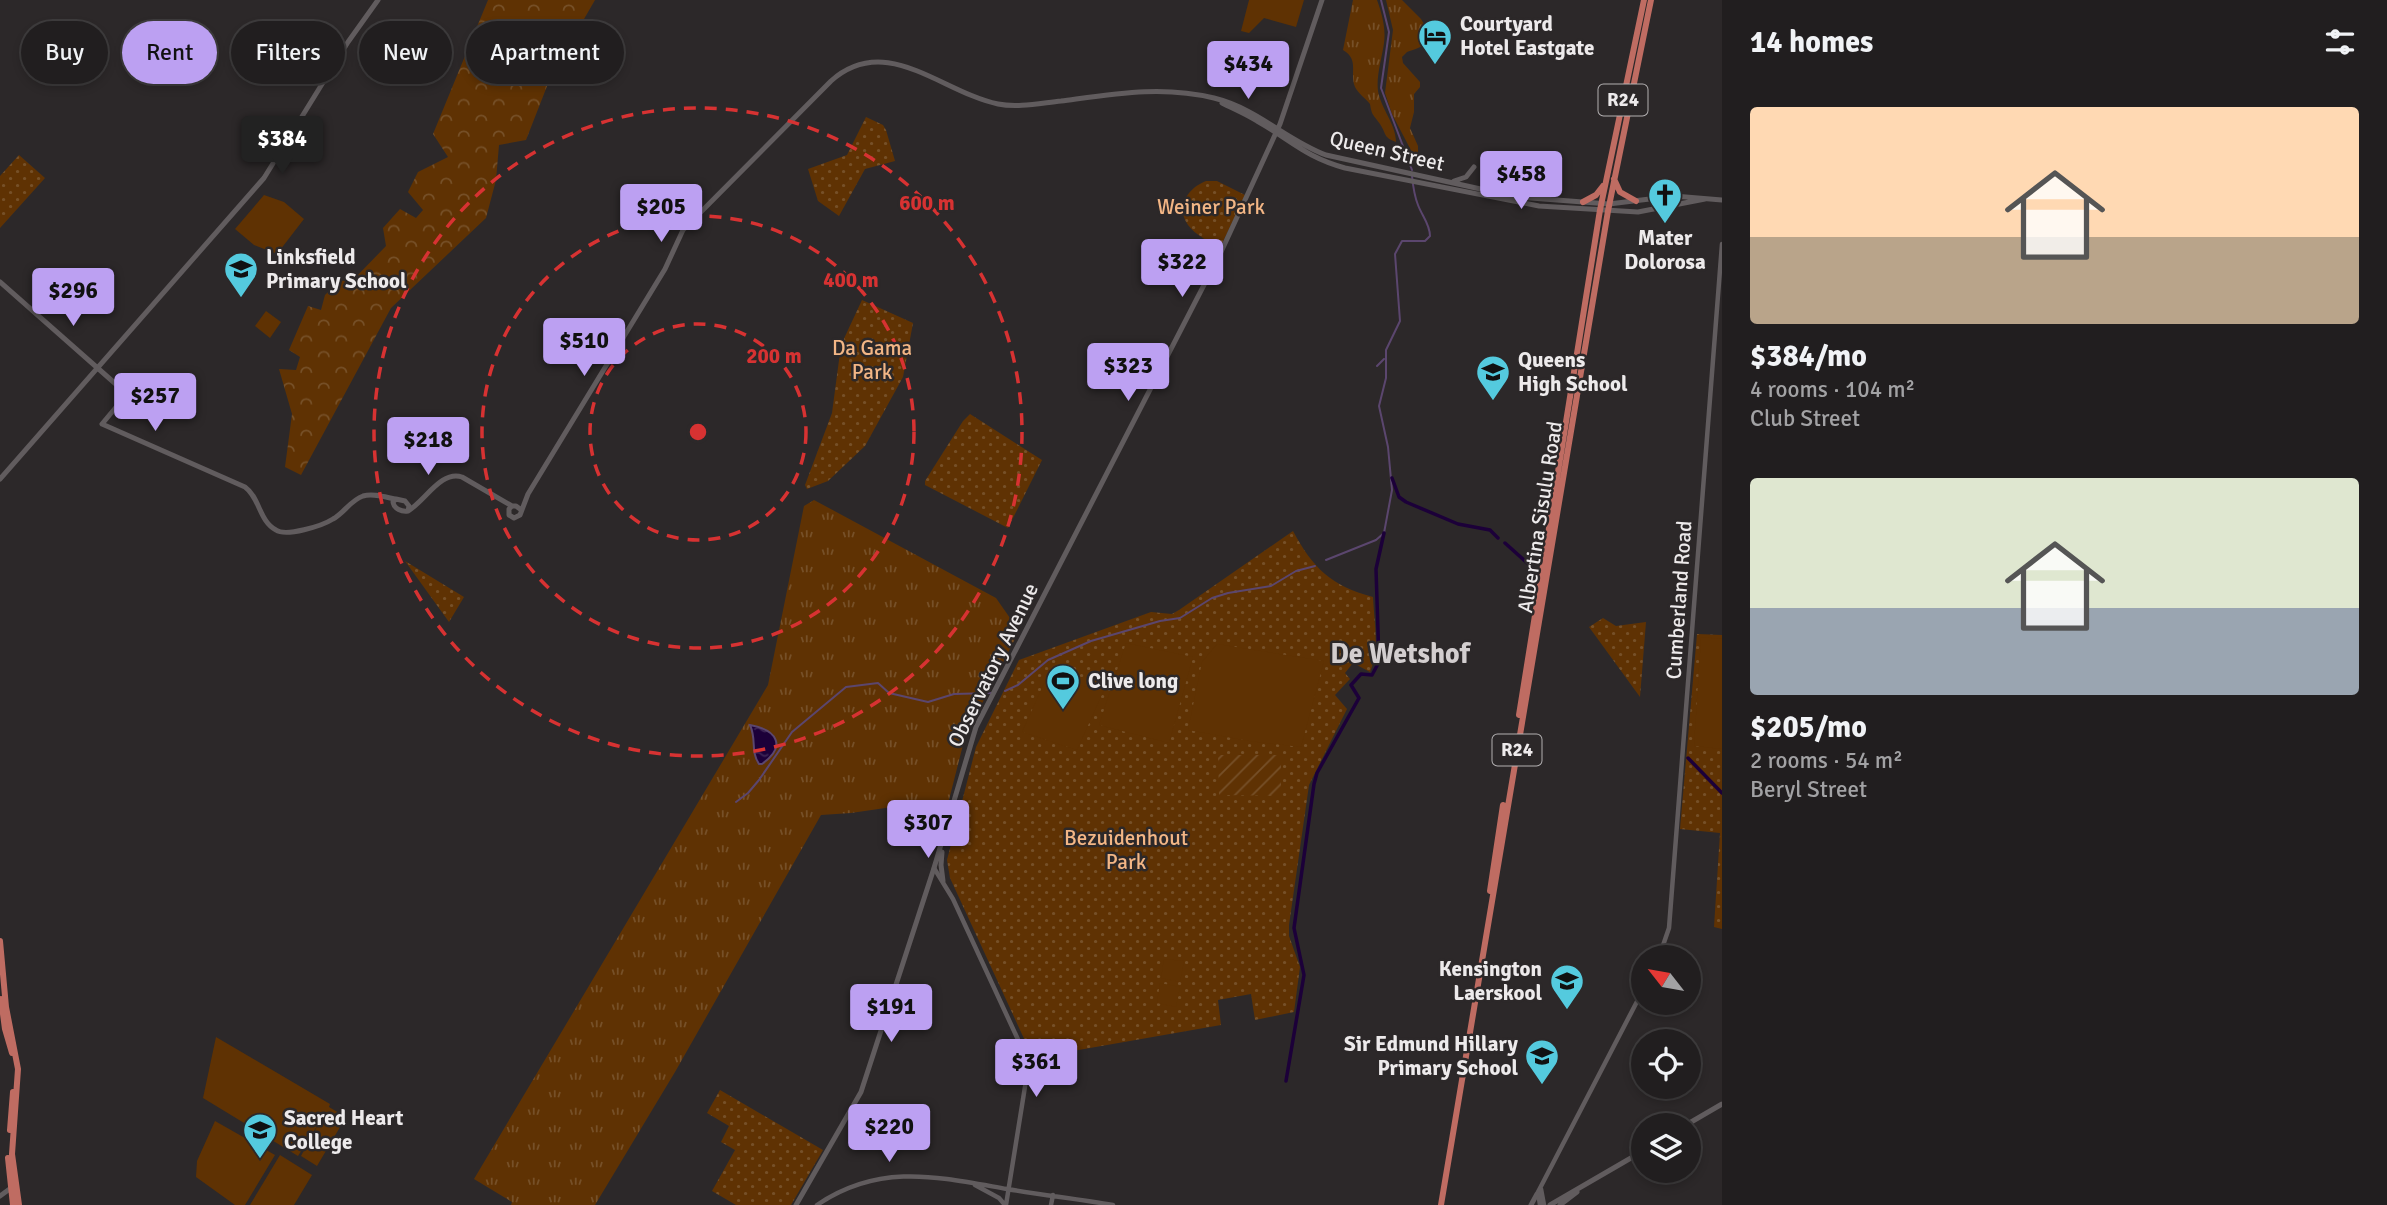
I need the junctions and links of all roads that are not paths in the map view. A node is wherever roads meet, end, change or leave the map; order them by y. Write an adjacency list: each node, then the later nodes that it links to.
1 (377, 0): 20 (main road)
2 (1322, 0): 5 (main road, Observatory Avenue)
3 (1644, 0): 10 (main road, Albertina Sisulu Road / R24)
4 (1651, 0): 10 (main road, Albertina Sisulu Road / R24)
5 (1283, 115): 6 (main road, Observatory Avenue); 7 (main road)
6 (1277, 130): 7 (main road, Queen Street); 9 (main road, Queen Street); 24 (main road, Queen Street); 26 (main road, Observatory Avenue)
7 (1288, 134): 9 (main road, Queen Street)
8 (1474, 167): 12 (main road)
9 (1401, 175): 11 (main road, Queen Street)
10 (1611, 178): 15 (main road); 16 (main road); 17 (main road, Albertina Sisulu Road / R24)
11 (1423, 180): 12 (main road, Queen Street); 17 (main road, Queen Street)
12 (1451, 182): 16 (main road, Queen Street)
13 (1708, 199): 14 (main road, Queen Street); 15 (main road, Queen Street); 17 (main road, Queen Street)
14 (1722, 200)
15 (1636, 201): 17 (main road, Queen Street)
16 (1583, 202): 17 (main road, Queen Street)
17 (1605, 207): 53 (main road, Albertina Sisulu Road / R24)
18 (1722, 244): 30 (street, Cumberland Road)
19 (0, 282): 20 (main road)
20 (97, 367): 21 (main road); 22 (main road)
21 (0, 479)
22 (394, 501): 23 (main road); 25 (main road)
23 (405, 501): 24 (main road); 25 (main road)
24 (419, 503): 25 (main road)
25 (408, 511)
26 (943, 838): 27 (main road, Observatory Avenue); 28 (main road)
27 (934, 868): 28 (street); 46 (main road, Observatory Avenue)
28 (943, 881): 43 (street)
29 (0, 941): 33 (main road)
30 (1664, 945)
31 (0, 993): 33 (main road)
32 (1631, 1013): 42 (street)
33 (5, 1029): 40 (main road)
34 (1722, 1104): 35 (main road)
35 (1701, 1116)
36 (1631, 1158): 41 (main road)
37 (963, 1181): 38 (street); 39 (street); 49 (street)
38 (975, 1185): 39 (street); 50 (street)
39 (990, 1186): 43 (street)
40 (13, 1188): 45 (main road); 47 (main road); 48 (main road)
41 (1581, 1188): 56 (main road); 57 (main road)
42 (1539, 1191): 54 (main road); 55 (street)
43 (1008, 1192): 44 (street); 50 (street)
44 (1053, 1195): 51 (street); 52 (street)
45 (0, 1196)
46 (799, 1203)
47 (13, 1205)
48 (19, 1205)
49 (817, 1205)
50 (1007, 1205)
51 (1051, 1205)
52 (1113, 1205)
53 (1441, 1205)
54 (1531, 1205)
55 (1542, 1205)
56 (1550, 1205)
57 (1560, 1205)

